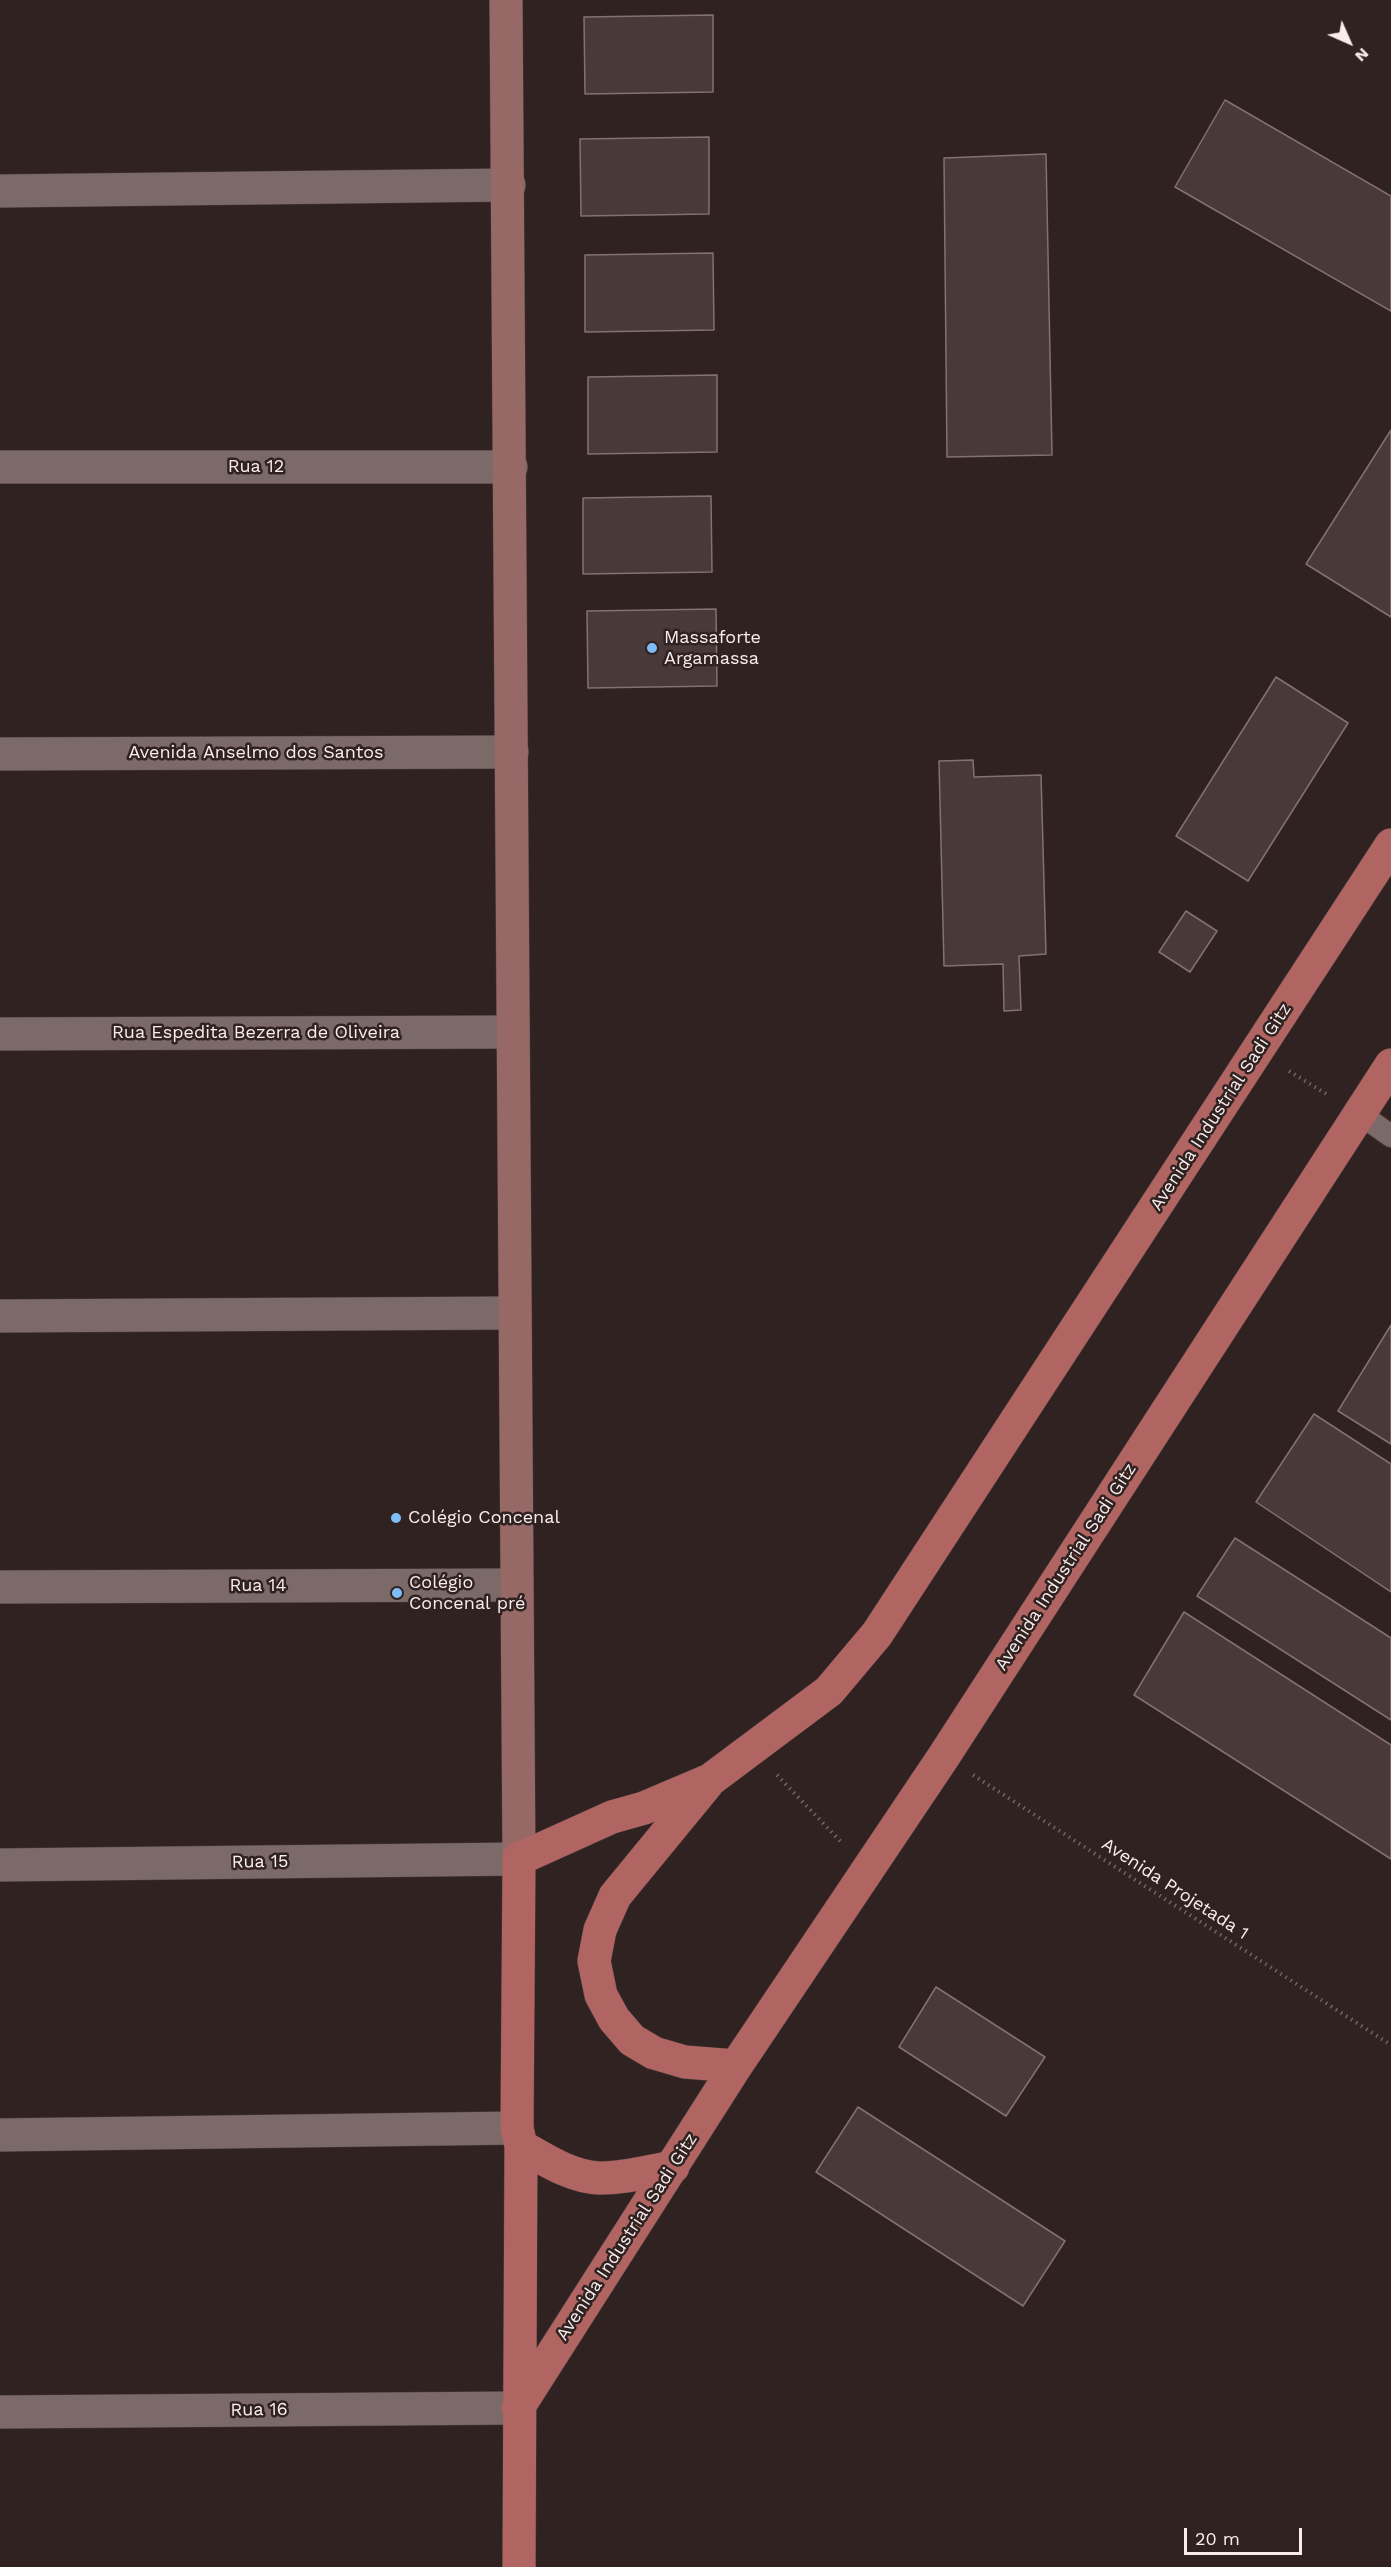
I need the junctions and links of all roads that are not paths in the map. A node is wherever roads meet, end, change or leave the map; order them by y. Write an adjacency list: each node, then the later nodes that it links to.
1 (507, 0): 2 (street)
2 (508, 185): 3 (street); 5 (street)
3 (0, 191)
4 (0, 467): 5 (street, Rua 12)
5 (511, 468): 6 (street)
6 (512, 752): 7 (street, Avenida Anselmo dos Santos); 9 (street)
7 (0, 754)
8 (1391, 845): 18 (main road, Avenida Industrial Sadi Gitz)
9 (513, 1032): 10 (street, Rua Espedita Bezerra de Oliveira); 14 (street)
10 (0, 1034)
11 (1391, 1065): 12 (main road, Avenida Industrial Sadi Gitz)
12 (1359, 1114): 13 (lane); 21 (main road, Avenida Industrial Sadi Gitz)
13 (1391, 1136)
14 (514, 1313): 15 (street); 16 (street)
15 (0, 1316)
16 (515, 1585): 17 (street, Rua 14); 19 (street)
17 (0, 1587)
18 (710, 1780): 19 (main road, Avenida Industrial Sadi Gitz); 21 (main road, Avenida Industrial Sadi Gitz)
19 (519, 1858): 20 (street, Rua 15); 23 (main road)
20 (0, 1865)
21 (736, 2066): 24 (main road, Avenida Industrial Sadi Gitz)
22 (0, 2135): 23 (street)
23 (519, 2137): 24 (main road); 25 (main road)
24 (673, 2167): 25 (main road, Avenida Industrial Sadi Gitz)
25 (518, 2408): 26 (street, Rua 16); 27 (main road)
26 (0, 2412)
27 (519, 2567)

